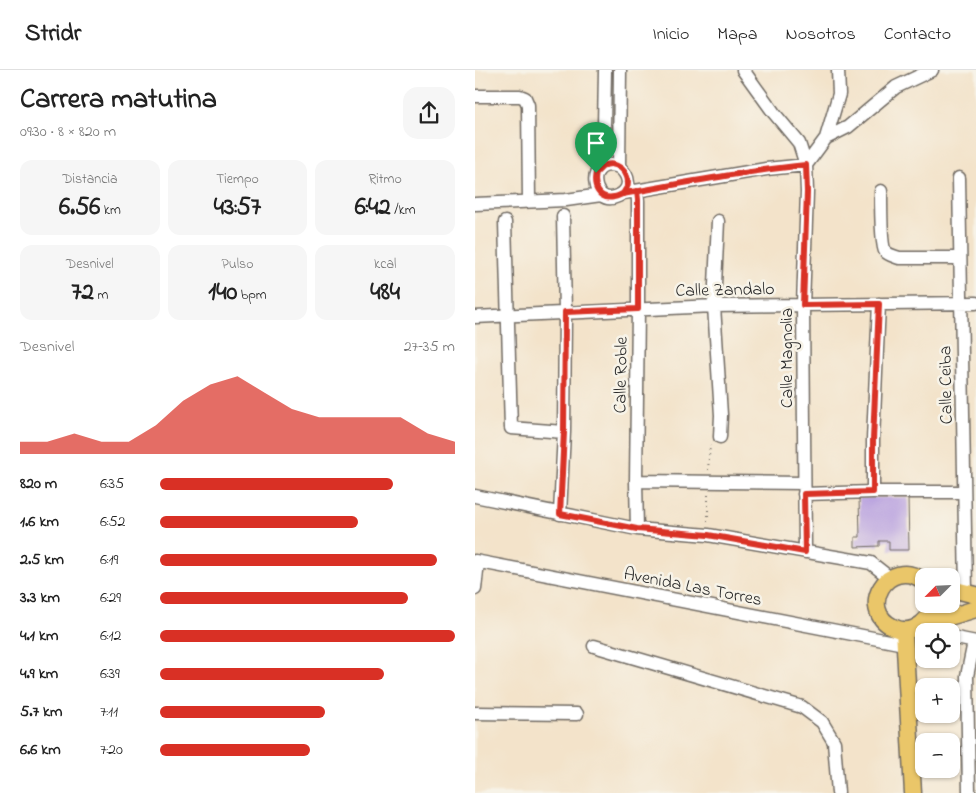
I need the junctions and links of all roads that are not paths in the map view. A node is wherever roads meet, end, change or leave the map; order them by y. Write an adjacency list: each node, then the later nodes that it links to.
1 (605, 70): 10 (street)
2 (621, 70): 9 (street)
3 (743, 70): 8 (street, Calle Magnolia)
4 (838, 70): 7 (street)
5 (933, 70): 7 (street)
6 (475, 96): 16 (street)
7 (826, 138): 8 (street)
8 (806, 165): 12 (street); 25 (street, Calle Magnolia)
9 (619, 166): 10 (street); 14 (street)
10 (602, 167): 15 (street)
11 (959, 178): 21 (street, Calle Ceiba)
12 (637, 191): 14 (street); 27 (street, Calle Roble)
13 (881, 191): 21 (street)
14 (623, 194): 15 (street)
15 (601, 195): 16 (street)
16 (529, 201): 17 (street)
17 (475, 204)
18 (563, 216): 28 (street)
19 (719, 221): 26 (street)
20 (505, 222): 29 (street)
21 (960, 258): 22 (street, Calle Ceiba)
22 (961, 303): 23 (street, Calle Zandalo); 24 (street, Calle Zandalo); 36 (street, Calle Ceiba)
23 (976, 303)
24 (879, 304): 25 (street, Calle Zandalo); 35 (street)
25 (803, 305): 26 (street, Calle Zandalo); 34 (street, Calle Magnolia)
26 (714, 306): 27 (street, Calle Zandalo); 32 (street)
27 (638, 309): 28 (street, Calle Zandalo); 33 (street, Calle Roble)
28 (565, 312): 29 (street, Calle Zandalo); 31 (street)
29 (507, 315): 30 (street, Calle Zandalo); 31 (street)
30 (475, 317)
31 (564, 432): 38 (street)
32 (720, 437)
33 (636, 481): 34 (street); 39 (street, Calle Roble)
34 (804, 489): 35 (street); 40 (street, Calle Magnolia)
35 (873, 492): 36 (street)
36 (964, 492): 45 (street, Calle Ceiba)
37 (475, 496): 38 (street)
38 (560, 514): 39 (street)
39 (637, 529): 40 (street)
40 (805, 552): 43 (street)
41 (477, 562): 44 (street); 50 (street, Avenida Las Torres)
42 (915, 576): 43 (main road)
43 (890, 578): 50 (main road)
44 (475, 589)
45 (964, 592)
46 (976, 610): 49 (main road)
47 (930, 613): 48 (main road)
48 (922, 623)
49 (933, 623)
50 (915, 631): 57 (main road)
51 (960, 639): 52 (street)
52 (975, 642): 58 (street)
53 (594, 646): 56 (street)
54 (475, 713): 55 (street)
55 (577, 714)
56 (838, 793)
57 (913, 793)
58 (969, 793)

